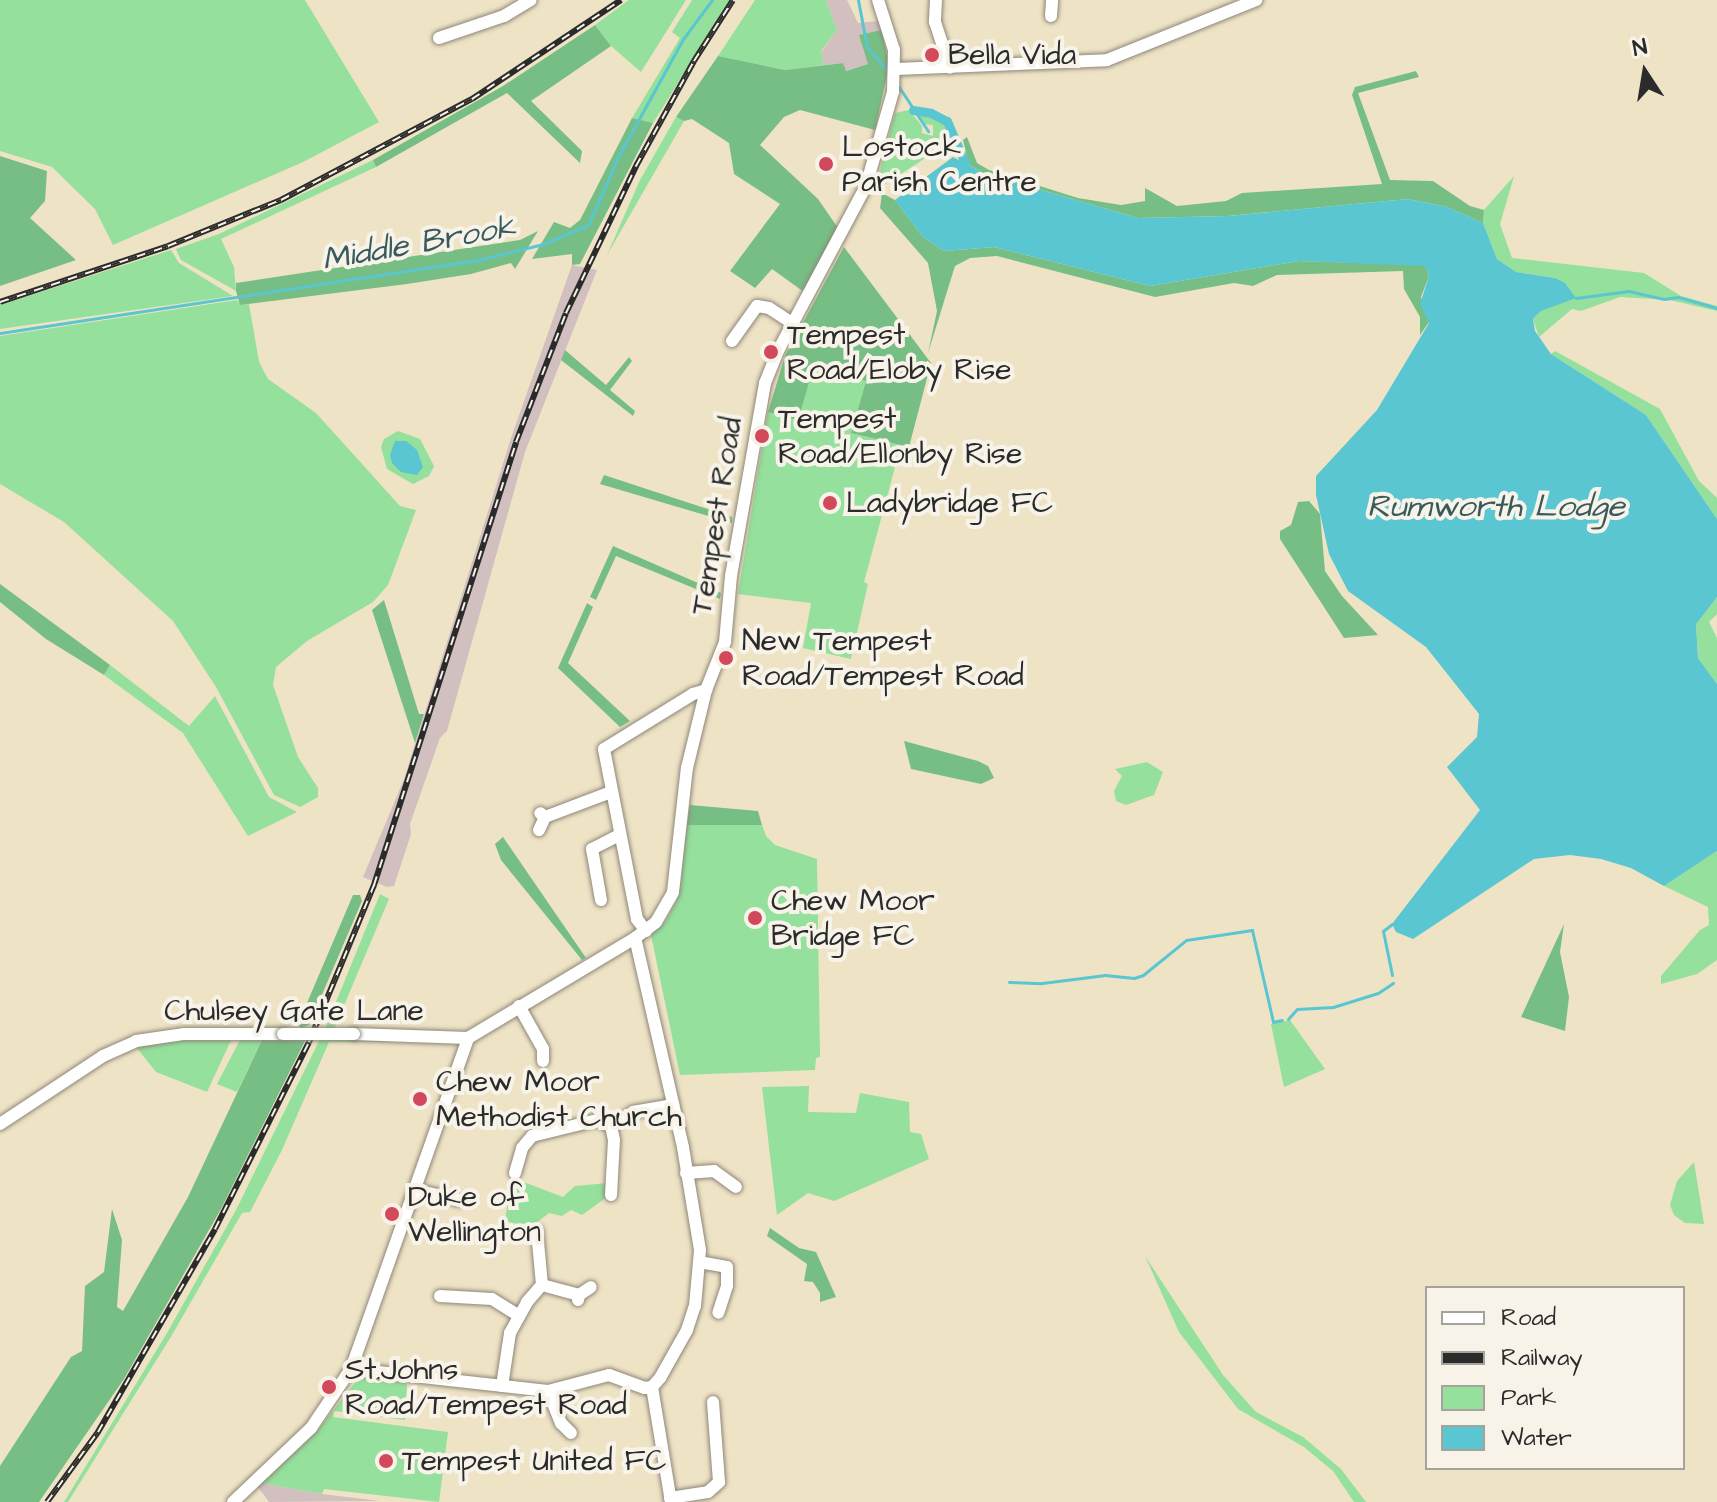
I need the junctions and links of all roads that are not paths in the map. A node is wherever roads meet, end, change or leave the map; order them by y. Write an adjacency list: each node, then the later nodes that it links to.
1 (531, 0): 7 (street)
2 (878, 0): 9 (street)
3 (936, 0): 8 (street)
4 (1052, 0): 6 (street)
5 (1256, 0): 8 (street)
6 (1051, 16)
7 (439, 38)
8 (950, 68): 9 (street)
9 (896, 69): 10 (street, Tempest Road)
10 (792, 323): 11 (street); 12 (street, Tempest Road)
11 (732, 341)
12 (706, 690): 13 (street); 17 (street, Tempest Road)
13 (611, 792): 14 (street); 15 (street)
14 (539, 830)
15 (620, 835): 16 (street); 17 (street)
16 (601, 900)
17 (640, 934): 18 (street); 21 (street)
18 (519, 1006): 19 (street); 20 (street)
19 (468, 1038): 22 (street, Chulsey Gate Lane, bridge); 27 (street)
20 (546, 1054)
21 (673, 1105): 23 (street); 25 (street)
22 (0, 1124)
23 (611, 1126): 24 (street); 28 (street)
24 (515, 1173)
25 (686, 1173): 26 (street); 31 (street)
26 (736, 1187)
27 (415, 1190): 29 (street); 37 (street)
28 (611, 1195)
29 (459, 1200)
30 (537, 1229): 32 (street)
31 (699, 1262): 35 (street); 39 (street)
32 (542, 1285): 33 (street); 36 (street)
33 (591, 1287)
34 (447, 1294): 36 (street)
35 (717, 1313)
36 (519, 1316): 38 (street)
37 (351, 1369): 38 (street); 44 (street)
38 (502, 1386): 40 (street)
39 (652, 1387): 40 (street); 43 (street)
40 (548, 1391): 42 (street)
41 (713, 1402): 43 (street)
42 (571, 1433)
43 (670, 1500)
44 (233, 1502)

